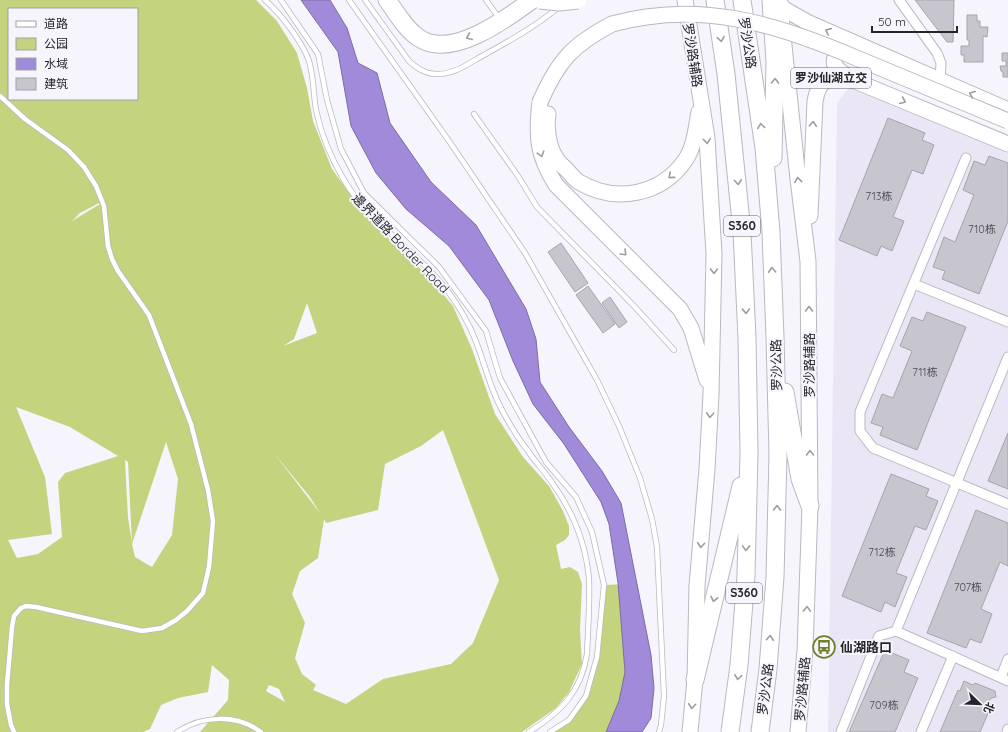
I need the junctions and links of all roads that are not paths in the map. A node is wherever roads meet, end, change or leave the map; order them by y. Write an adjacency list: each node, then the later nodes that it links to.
1 (265, 0): 51 (lane, 邊界道路 Border Road)
2 (281, 0): 52 (lane)
3 (349, 0): 53 (lane)
4 (365, 0): 9 (lane)
5 (388, 0): 17 (highway, one-way to 5)
6 (486, 0): 17 (lane)
7 (532, 0): 17 (highway)
8 (540, 0): 10 (highway, bridge)
9 (567, 0)
10 (578, 0)
11 (685, 0): 23 (main road, 罗沙路辅路)
12 (715, 0): 38 (highway, 罗沙公路 / S360, one-way to 38)
13 (742, 0): 30 (highway, 罗沙公路 / S360, one-way to 13)
14 (773, 0): 30 (highway, one-way to 14); 31 (main road, 罗沙路辅路, one-way to 14)
15 (777, 0): 18 (main road, one-way to 15)
16 (899, 0): 20 (street)
17 (503, 21)
18 (868, 49): 19 (main road); 20 (main road)
19 (855, 81): 28 (main road, 罗沙仙湖立交, one-way to 28); 31 (main road, 罗沙仙湖立交, one-way to 19)
20 (940, 81): 24 (main road, one-way to 20)
21 (0, 96): 48 (lane)
22 (545, 103): 23 (main road, one-way to 22); 26 (main road, bridge); 27 (main road, bridge); 37 (main road, one-way to 37)
23 (701, 103): 37 (main road, 罗沙路辅路, one-way to 37)
24 (1008, 110)
25 (474, 114): 35 (lane)
26 (1008, 121)
27 (1008, 131)
28 (1008, 144)
29 (966, 158): 32 (street)
30 (771, 232): 34 (highway, 罗沙公路 / S360, one-way to 30)
31 (808, 261): 41 (main road, 罗沙路辅路, one-way to 31)
32 (914, 284): 33 (street); 39 (street)
33 (1008, 322)
34 (775, 337): 41 (highway); 56 (highway, 罗沙公路 / S360, one-way to 34)
35 (674, 350)
36 (1008, 357): 39 (street)
37 (711, 394): 46 (main road, 罗沙路辅路, one-way to 46)
38 (749, 452): 46 (highway, one-way to 46); 55 (highway, 罗沙公路 / S360, one-way to 55)
39 (957, 483): 40 (street); 42 (street)
40 (1008, 504)
41 (810, 506): 57 (main road, 罗沙路辅路, one-way to 41)
42 (896, 631): 43 (street); 58 (street)
43 (953, 656): 45 (street); 59 (street)
44 (1008, 659): 45 (street)
45 (1004, 679)
46 (695, 680): 54 (main road, 罗沙路辅路, one-way to 54)
47 (1008, 729): 60 (street)
48 (14, 732)
49 (177, 732): 50 (lane)
50 (261, 732)
51 (529, 732)
52 (550, 732)
53 (659, 732)
54 (690, 732)
55 (730, 732)
56 (760, 732)
57 (798, 732)
58 (841, 732)
59 (921, 732)
60 (1007, 732)

